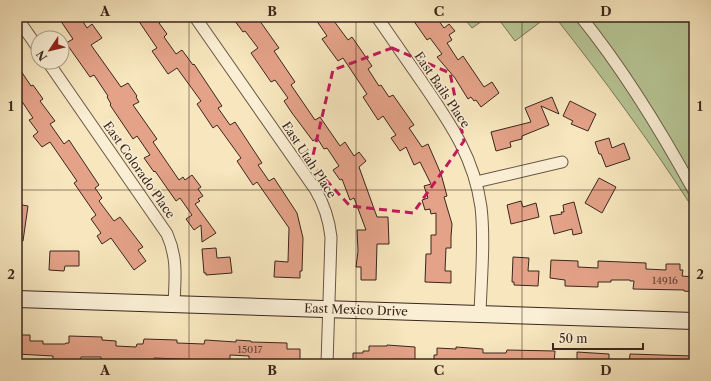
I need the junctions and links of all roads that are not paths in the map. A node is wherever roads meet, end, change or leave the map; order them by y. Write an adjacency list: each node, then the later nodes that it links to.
1 (195, 17): 12 (street, East Utah Place)
2 (377, 17): 8 (street, East Bails Place)
3 (581, 17): 9 (street)
4 (17, 18): 5 (street)
5 (30, 37)
6 (54, 70): 11 (street, East Colorado Place)
7 (562, 162): 8 (street)
8 (476, 182): 13 (street, East Bails Place)
9 (694, 191)
10 (17, 299): 11 (street, East Mexico Drive)
11 (174, 304): 12 (street, East Mexico Drive)
12 (328, 309): 13 (street, East Mexico Drive); 15 (street, East Utah Place)
13 (480, 314): 14 (street, East Mexico Drive)
14 (694, 322)
15 (327, 364)

